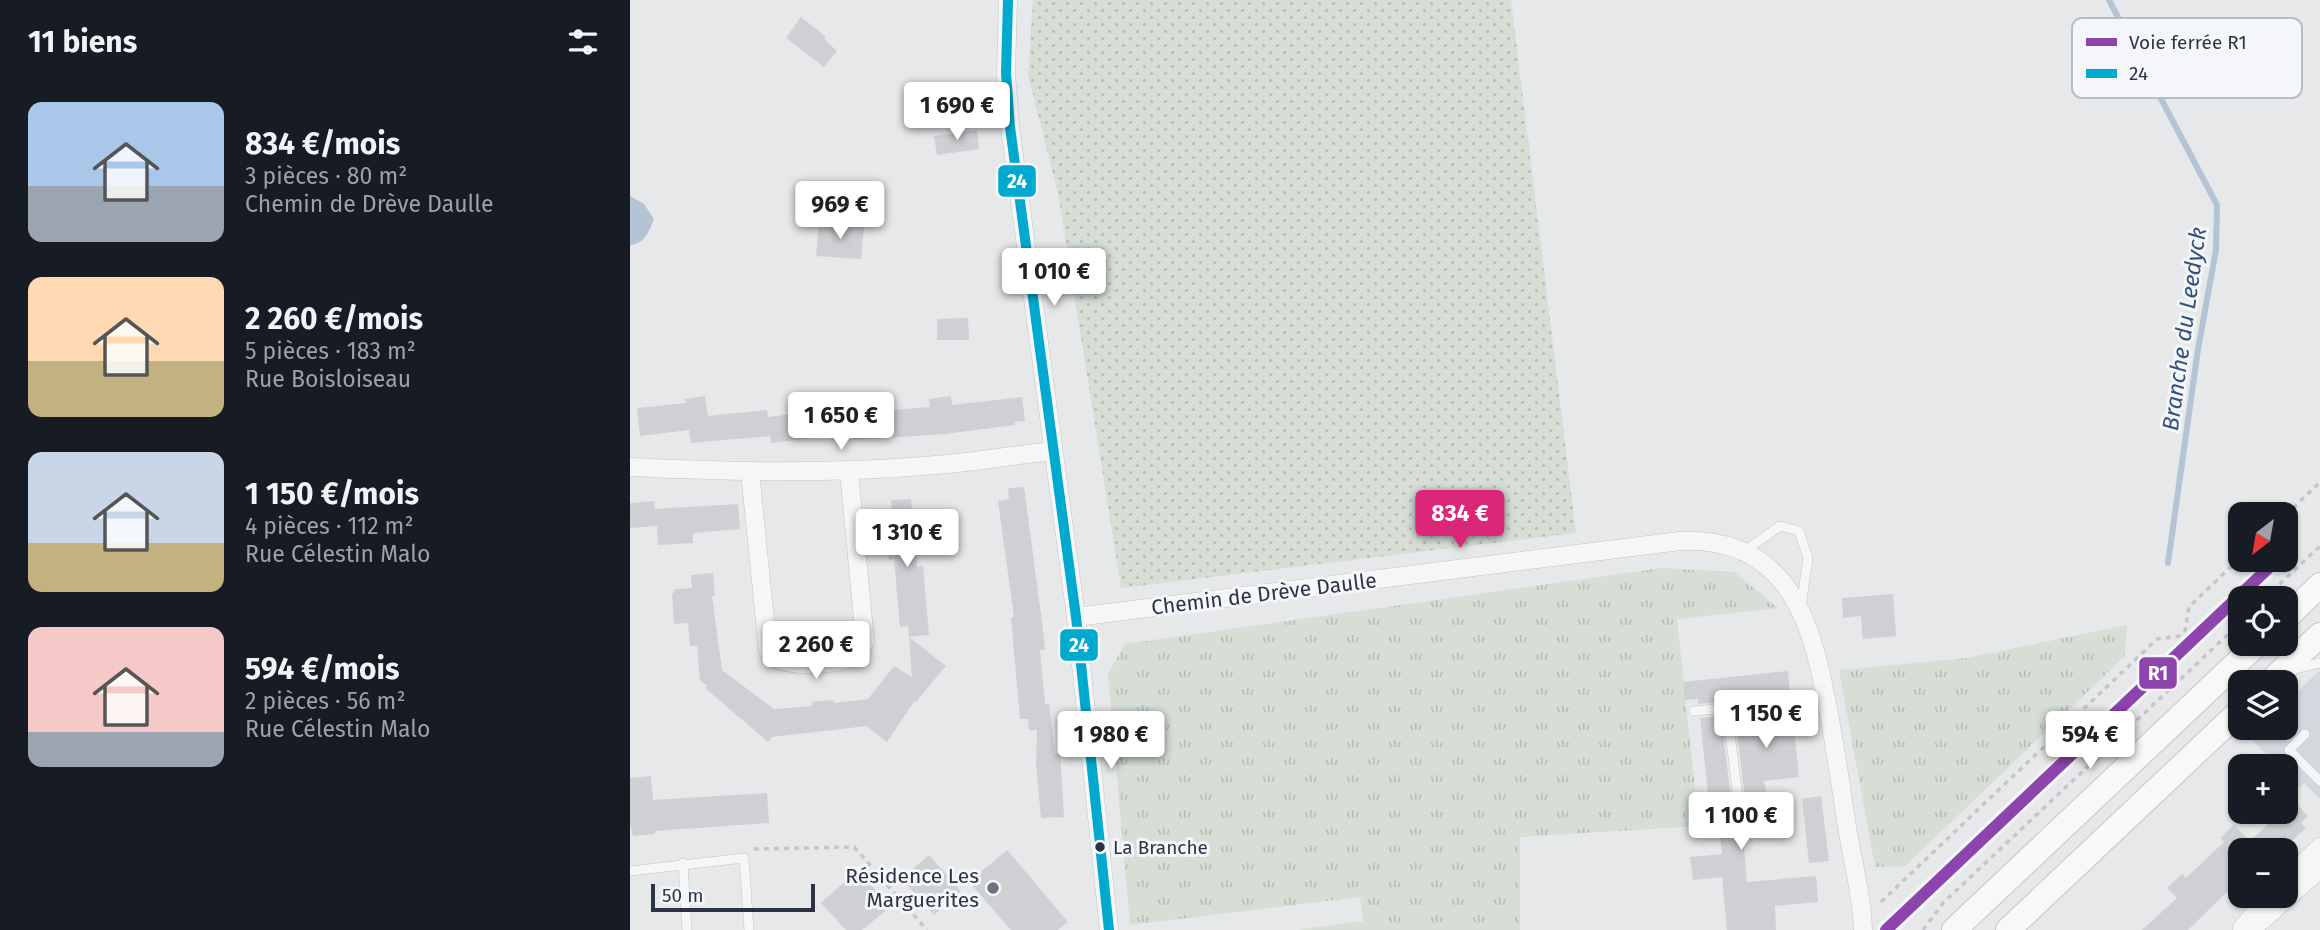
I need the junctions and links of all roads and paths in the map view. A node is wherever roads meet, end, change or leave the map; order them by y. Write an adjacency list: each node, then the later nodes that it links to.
1 (1008, 0): 2 (street)
2 (1053, 450): 4 (street); 15 (street)
3 (630, 467): 5 (street)
4 (849, 471): 5 (street); 5 (street)
5 (750, 472)
6 (2320, 482): 7 (path)
7 (2298, 503)
8 (2320, 546): 12 (path)
9 (1745, 551): 14 (street, Chemin de Drève Daulle); 14 (lane); 15 (street, Chemin de Drève Daulle)
10 (2228, 570): 36 (path)
11 (2320, 585): 13 (main road)
12 (2278, 586)
13 (2298, 606)
14 (1801, 608): 22 (street, Chemin de Drève Daulle)
15 (1076, 617): 40 (street)
16 (2228, 634): 41 (path)
17 (2320, 635): 20 (main road)
18 (2244, 656): 42 (main road)
19 (2320, 663): 21 (lane)
20 (2283, 670)
21 (2298, 670)
22 (1826, 699): 23 (lane); 36 (street, Chemin de Drève Daulle)
23 (1727, 708): 24 (lane); 28 (lane)
24 (1694, 711)
25 (2228, 722): 43 (main road)
26 (2305, 734): 27 (lane)
27 (2320, 781)
28 (1738, 798)
29 (2320, 847): 32 (street)
30 (744, 858): 31 (lane); 38 (lane); 39 (path)
31 (683, 863): 34 (lane); 37 (lane)
32 (2298, 868)
33 (2320, 869): 45 (street)
34 (630, 872)
35 (2259, 908): 44 (street)
36 (1859, 927)
37 (687, 930)
38 (749, 930)
39 (927, 930)
40 (1110, 930)
41 (1923, 930)
42 (1954, 930)
43 (2008, 930)
44 (2240, 930)
45 (2251, 930)

